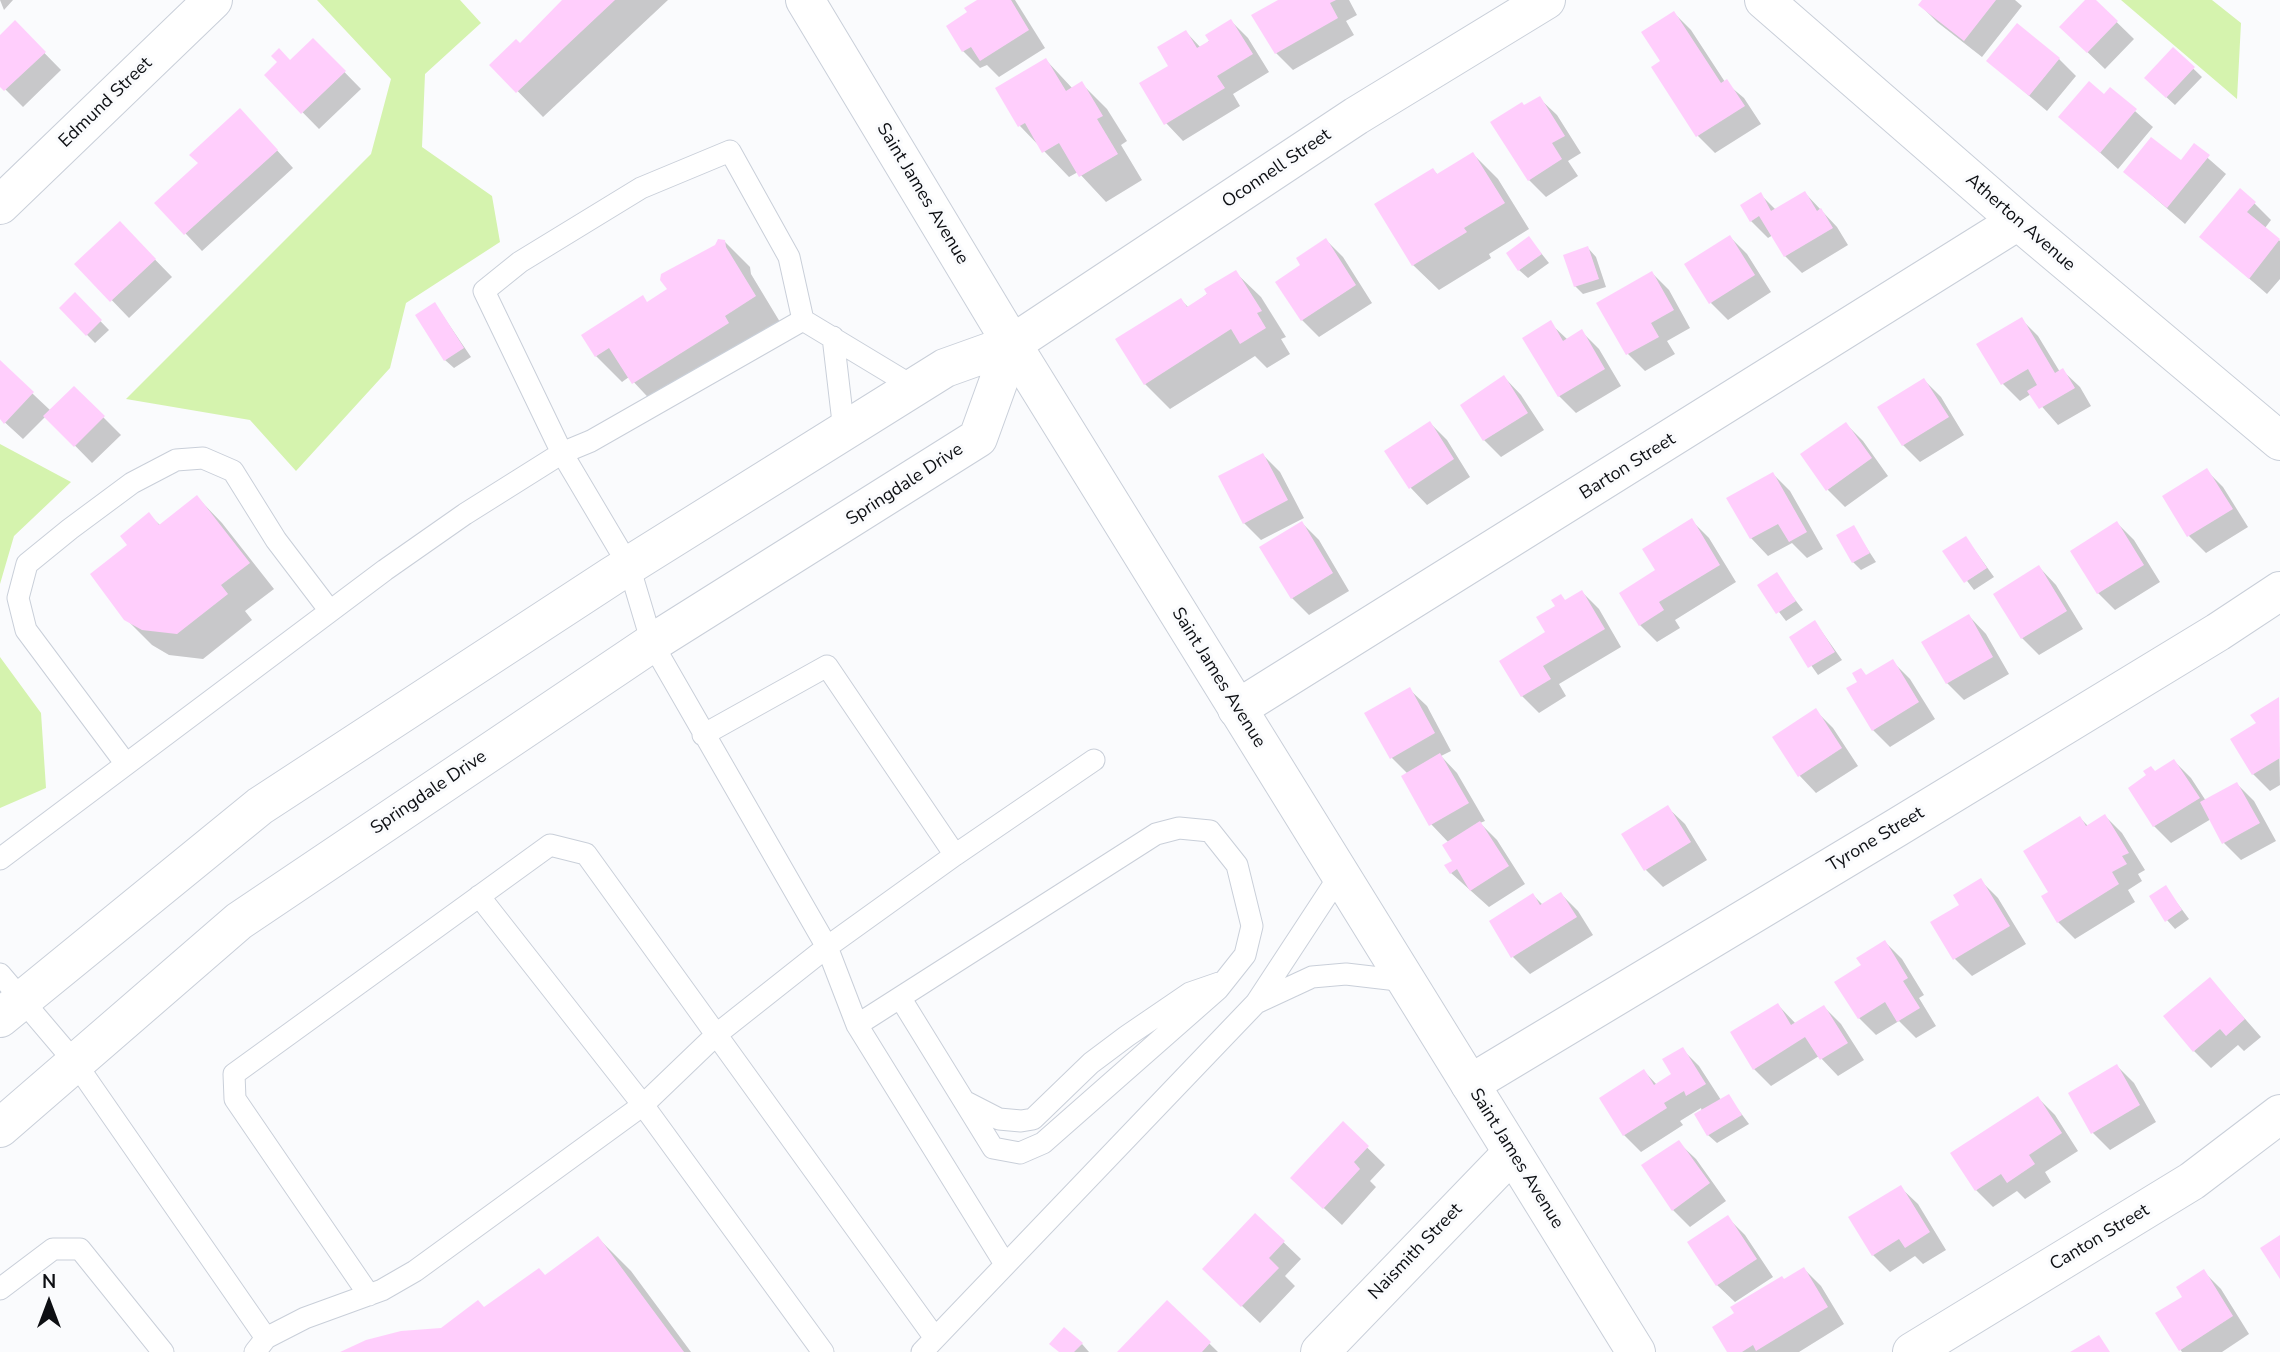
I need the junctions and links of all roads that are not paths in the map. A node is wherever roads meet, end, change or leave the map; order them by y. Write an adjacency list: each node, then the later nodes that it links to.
1 (213, 0): 5 (street, Edmund Street)
2 (805, 0): 9 (street, Saint James Avenue)
3 (1546, 0): 9 (street, Oconnell Street)
4 (1764, 0): 6 (street, Atherton Avenue)
5 (0, 205)
6 (2018, 221): 12 (street, Atherton Avenue); 18 (street, Barton Street)
7 (803, 320): 8 (lane); 13 (lane); 13 (lane)
8 (833, 337): 10 (lane); 11 (lane)
9 (1012, 344): 10 (street); 17 (street, Springdale Drive); 18 (street, Saint James Avenue)
10 (914, 387): 11 (street)
11 (844, 431): 14 (street)
12 (2280, 441)
13 (562, 453): 14 (lane); 16 (lane)
14 (629, 566): 17 (lane); 29 (street)
15 (2280, 591): 35 (street, Tyrone Street)
16 (330, 611): 21 (lane); 21 (lane)
17 (652, 643): 19 (lane); 34 (street, Springdale Drive)
18 (1237, 709): 24 (street, Saint James Avenue)
19 (703, 735): 22 (lane); 26 (lane)
20 (1094, 761): 22 (lane)
21 (126, 764): 23 (lane)
22 (955, 855): 26 (lane)
23 (0, 859)
24 (1340, 874): 28 (street, Saint James Avenue); 31 (lane)
25 (479, 896): 33 (lane); 37 (lane); 43 (lane)
26 (827, 947): 32 (lane); 33 (lane)
27 (1225, 980): 30 (lane); 36 (lane); 36 (lane)
28 (1406, 981): 31 (lane); 35 (street, Saint James Avenue)
29 (7, 998): 34 (lane)
30 (901, 999): 32 (lane); 36 (lane)
31 (1256, 1003): 41 (lane)
32 (857, 1025): 41 (lane)
33 (717, 1034): 37 (lane); 45 (lane)
34 (74, 1061): 39 (street, Springdale Drive); 44 (lane)
35 (1470, 1084): 40 (street, Saint James Avenue)
36 (964, 1101)
37 (643, 1105): 43 (lane); 47 (lane)
38 (2280, 1114): 50 (street, Canton Street)
39 (0, 1128)
40 (1512, 1153): 48 (street, Naismith Street); 49 (street, Saint James Avenue)
41 (1004, 1264): 45 (lane)
42 (0, 1289): 46 (lane)
43 (369, 1295): 44 (lane)
44 (260, 1345)
45 (928, 1345)
46 (163, 1352)
47 (823, 1352)
48 (1320, 1352)
49 (1636, 1352)
50 (1912, 1352)

